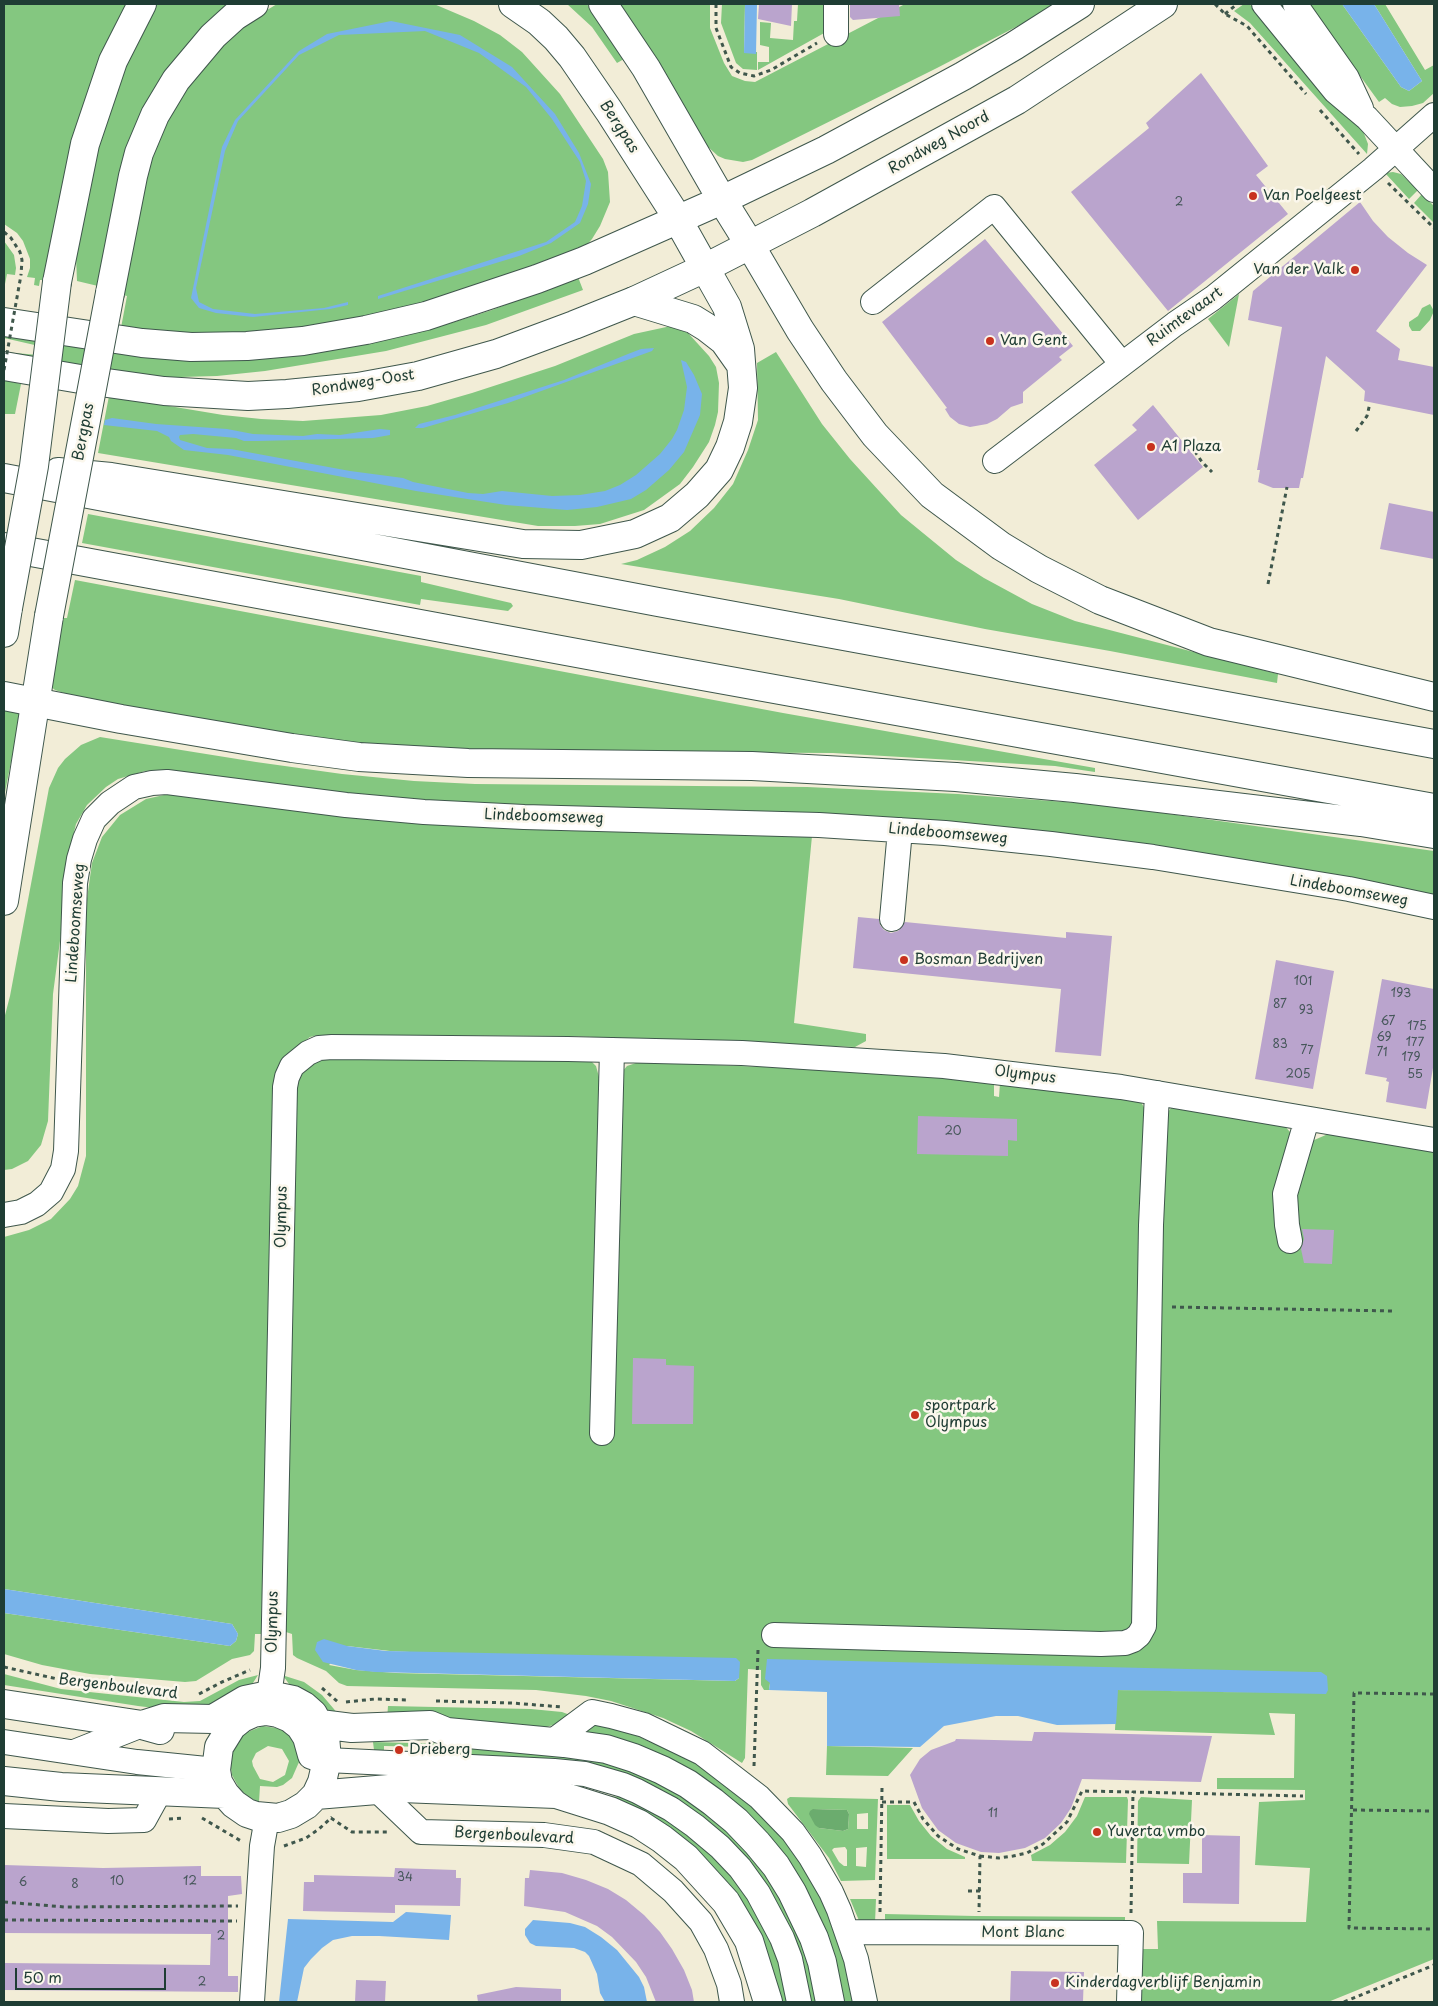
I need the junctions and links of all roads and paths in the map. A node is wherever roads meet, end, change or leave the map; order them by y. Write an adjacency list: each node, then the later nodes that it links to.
1 (142, 4): 45 (main road, bridge)
2 (254, 4): 48 (main road, Bergpas, bridge)
3 (513, 4): 23 (main road, Bergpas)
4 (603, 4): 22 (main road)
5 (716, 4): 14 (path)
6 (836, 4): 14 (street)
7 (1080, 4): 22 (main road)
8 (1163, 4): 26 (main road, Rondweg Noord)
9 (1215, 4): 13 (path)
10 (1238, 4): 13 (path)
11 (1264, 4): 18 (street)
12 (1295, 4): 18 (street)
13 (1225, 14): 15 (path)
14 (836, 34)
15 (1310, 97)
16 (1316, 104): 20 (path)
17 (1434, 115): 19 (street, Ruimtevaart)
18 (1367, 118): 19 (street)
19 (1395, 149): 20 (street, Ruimtevaart); 21 (street)
20 (1373, 169): 24 (path); 31 (street, Ruimtevaart)
21 (1434, 190)
22 (722, 200): 23 (main road); 26 (main road)
23 (678, 221): 27 (main road, Bergpas); 30 (main road)
24 (1434, 228)
25 (4, 232): 34 (path, bridge)
26 (750, 245): 27 (main road, Rondweg Noord); 47 (main road)
27 (705, 268): 28 (main road, Rondweg-Oost); 33 (main road, Bergpas)
28 (634, 301): 32 (main road, Rondweg-Oost); 33 (main road)
29 (872, 302): 31 (street)
30 (4, 322)
31 (1122, 364): 38 (street, Ruimtevaart)
32 (4, 366)
33 (742, 366): 39 (main road, Bergpas)
34 (4, 370)
35 (1370, 403): 36 (path)
36 (1356, 431)
37 (1186, 438): 40 (path)
38 (995, 461)
39 (4, 466)
40 (1212, 472)
41 (4, 478): 49 (main road)
42 (1287, 487): 44 (path)
43 (4, 547): 50 (main road)
44 (1268, 584)
45 (6, 621)
46 (4, 696): 48 (main road)
47 (1434, 697)
48 (37, 702): 52 (main road); 53 (main road, Bergpas)
49 (1434, 744)
50 (1434, 808)
51 (900, 830): 54 (street, Lindeboomseweg); 55 (street); 60 (street, Lindeboomseweg)
52 (1434, 834)
53 (4, 901)
54 (1434, 907)
55 (892, 919)
56 (612, 1050): 57 (street, Olympus); 64 (street); 73 (street, Olympus)
57 (1157, 1093): 58 (street, Olympus); 62 (street)
58 (1307, 1119): 59 (street, Olympus); 61 (street)
59 (1434, 1140)
60 (4, 1215)
61 (1290, 1242)
62 (1150, 1307): 63 (path); 65 (street)
63 (1393, 1311)
64 (602, 1433)
65 (774, 1635): 89 (path)
66 (4, 1667): 68 (path, Bergenboulevard)
67 (203, 1693): 70 (path, Bergenboulevard)
68 (170, 1694)
69 (1434, 1694): 95 (path)
70 (194, 1695)
71 (411, 1700): 75 (path)
72 (430, 1701): 76 (path)
73 (268, 1703): 78 (main road); 81 (main road)
74 (4, 1704): 77 (main road)
75 (339, 1704)
76 (592, 1712): 79 (street); 89 (street)
77 (142, 1725): 78 (main road); 82 (street)
78 (224, 1725): 84 (main road)
79 (553, 1741): 81 (main road); 117 (main road)
80 (4, 1742): 82 (street)
81 (318, 1742): 85 (street); 92 (main road); 98 (main road)
82 (73, 1752): 84 (street)
83 (4, 1781): 88 (main road)
84 (220, 1782): 88 (main road); 98 (main road)
85 (623, 1785): 91 (street); 116 (street)
86 (882, 1788): 94 (path)
87 (376, 1789): 91 (main road); 92 (main road); 100 (street)
88 (160, 1791): 97 (street)
89 (753, 1792): 109 (street)
90 (1134, 1792): 93 (path); 101 (path); 111 (path)
91 (556, 1794): 115 (main road)
92 (316, 1795): 98 (main road)
93 (1303, 1796)
94 (882, 1802): 101 (path); 110 (path)
95 (1353, 1810): 96 (path); 108 (path)
96 (1434, 1811)
97 (4, 1816)
98 (267, 1818): 106 (street)
99 (331, 1818): 100 (path)
100 (421, 1832): 114 (street, Bergenboulevard)
101 (980, 1856): 103 (path)
102 (968, 1891): 103 (path)
103 (980, 1891): 105 (path)
104 (4, 1902): 106 (path)
105 (979, 1912)
106 (258, 1914): 107 (path); 113 (street)
107 (4, 1920)
108 (1434, 1929)
109 (847, 1932): 110 (street, Mont Blanc); 118 (street)
110 (880, 1932): 111 (street, Mont Blanc)
111 (1131, 1933): 119 (street)
112 (1434, 1965): 120 (path)
113 (252, 2002)
114 (732, 2002)
115 (768, 2002)
116 (799, 2002)
117 (830, 2002)
118 (865, 2002)
119 (1129, 2002)
120 (1344, 2002)

